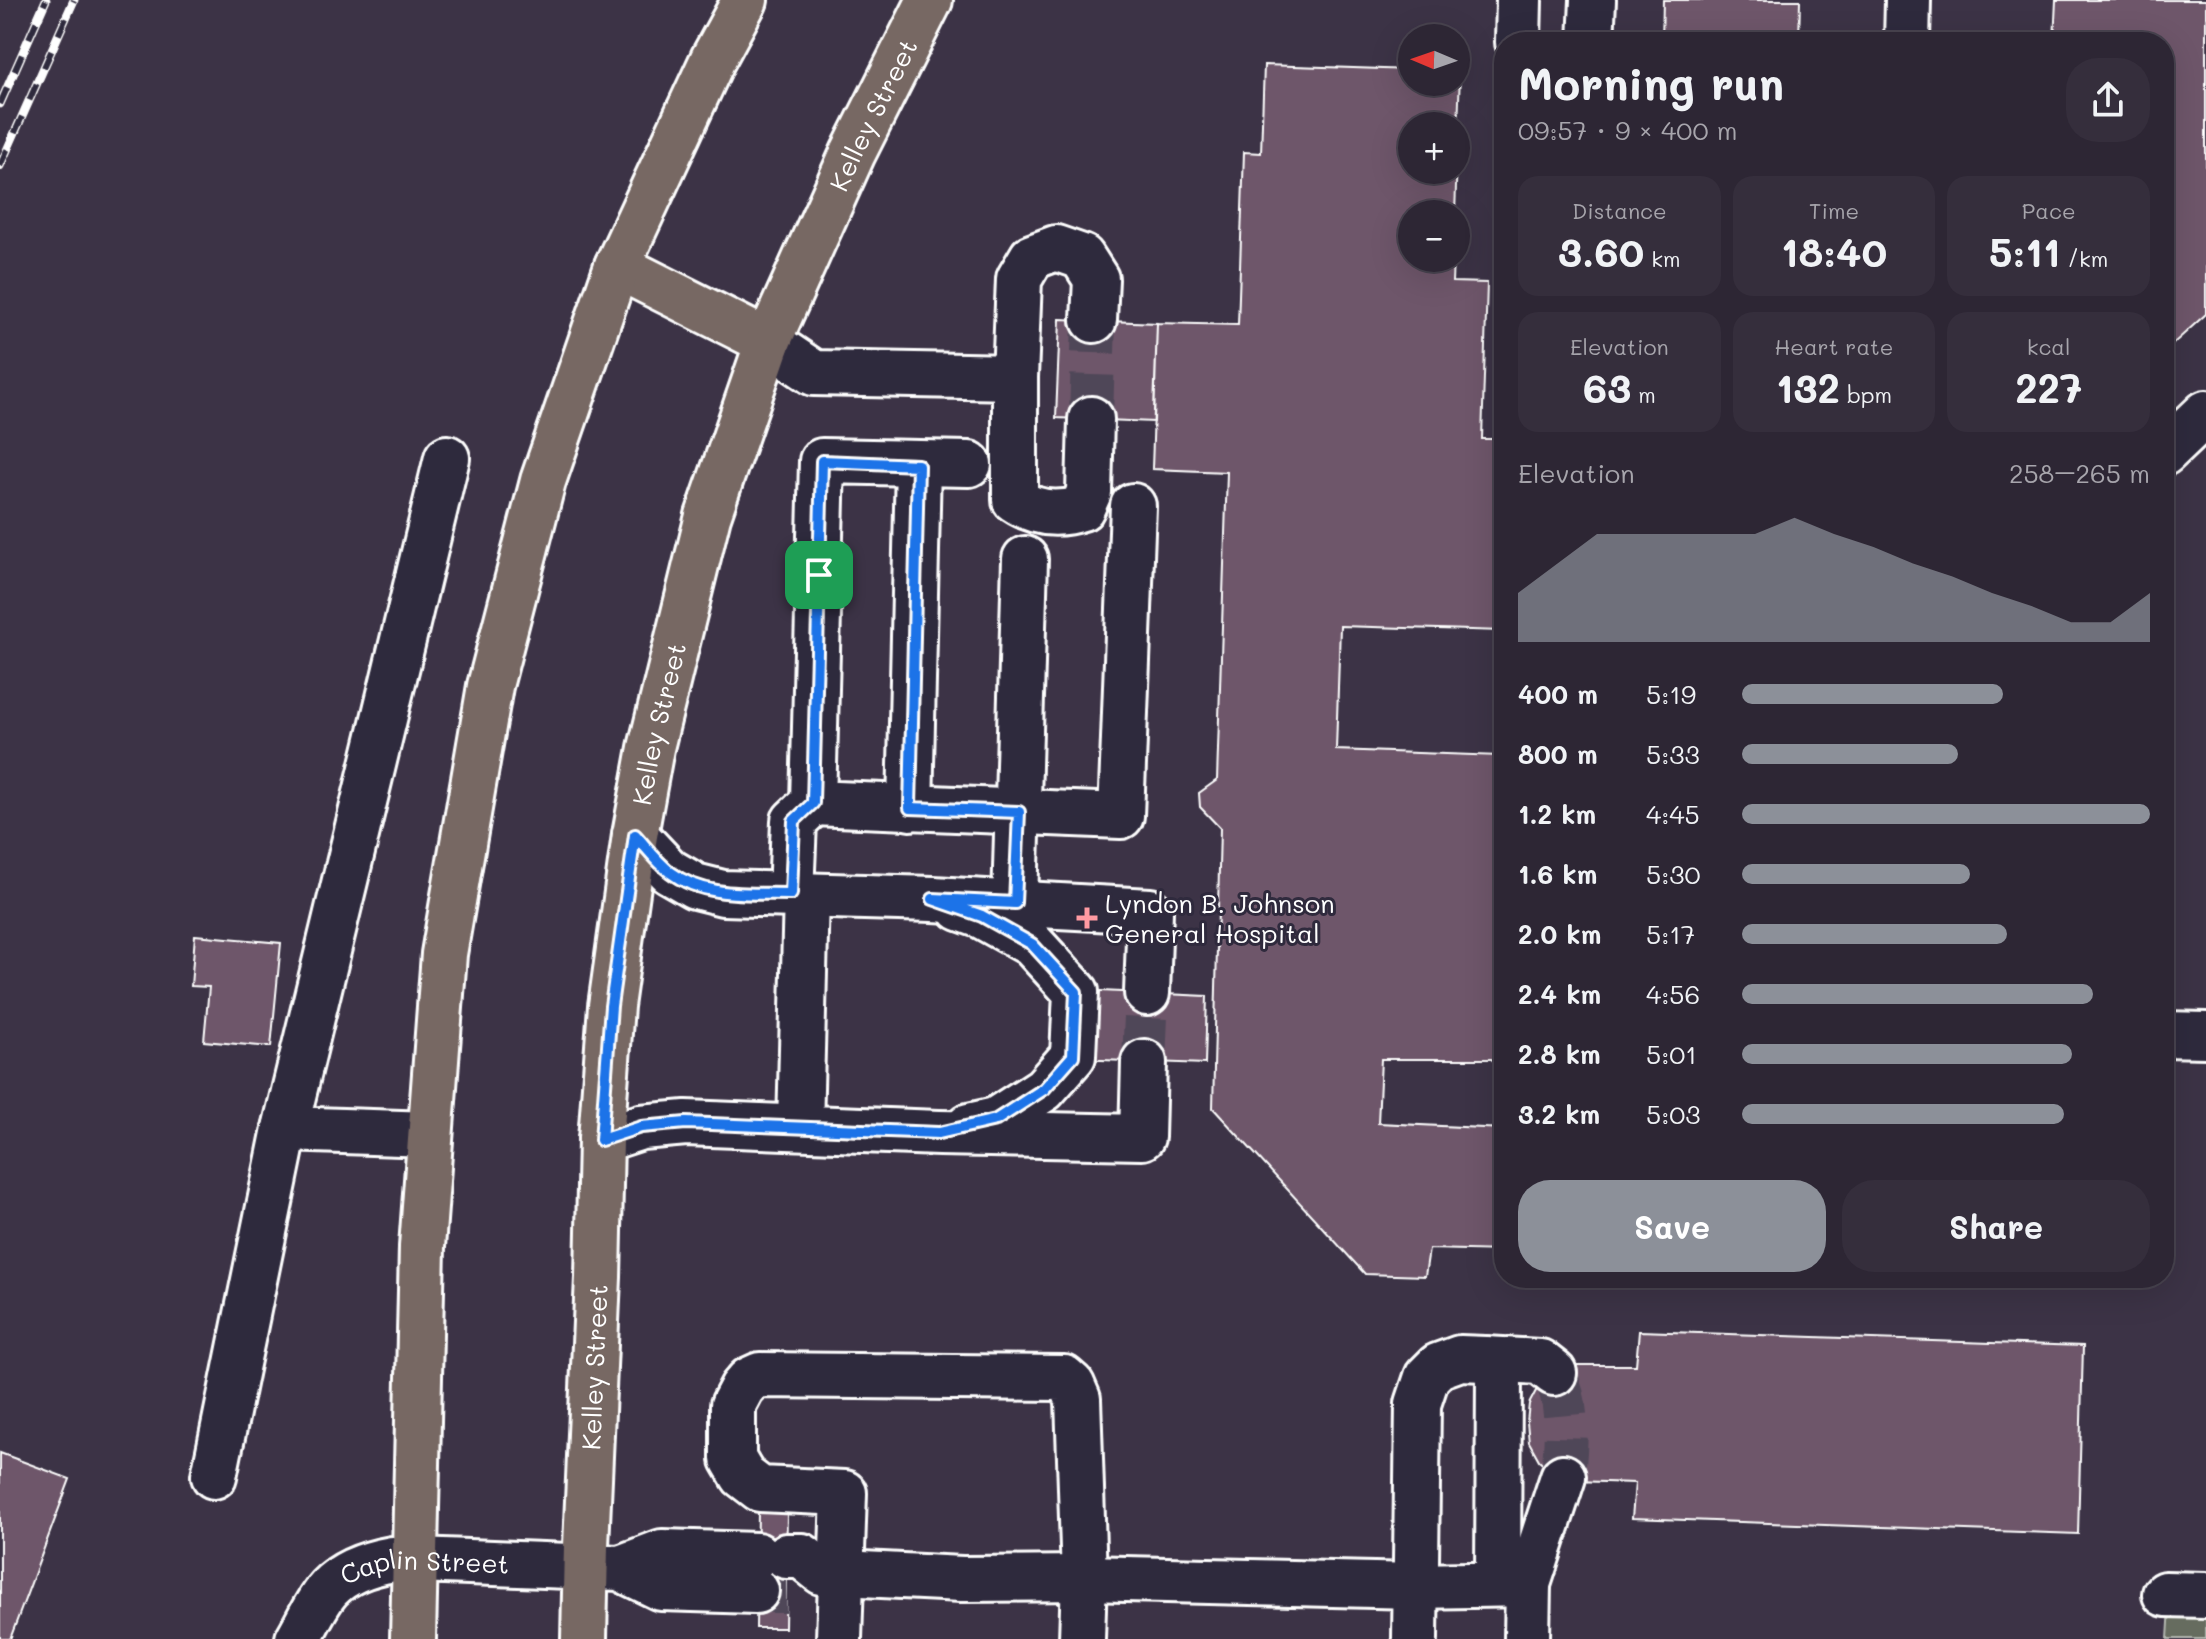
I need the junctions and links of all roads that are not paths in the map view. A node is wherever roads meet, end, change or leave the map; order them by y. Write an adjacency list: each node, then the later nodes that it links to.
1 (745, 0): 9 (main road)
2 (930, 0): 11 (main road, Kelley Street)
3 (1519, 0): 6 (street)
4 (1593, 0): 7 (street)
5 (1908, 0): 8 (street)
6 (1518, 32)
7 (1591, 32)
8 (1907, 32)
9 (617, 266): 11 (main road); 35 (main road)
10 (1094, 320): 12 (street)
11 (768, 342): 12 (street); 24 (main road, Kelley Street)
12 (1015, 377): 14 (street)
13 (2206, 413): 15 (street)
14 (1091, 419)
15 (2174, 443)
16 (447, 458): 33 (street)
17 (969, 464): 18 (street)
18 (918, 465): 21 (street); 22 (street)
19 (1133, 506): 23 (street)
20 (1025, 559): 23 (street)
21 (813, 803): 22 (street); 25 (street)
22 (910, 808): 23 (street)
23 (1019, 812): 27 (street)
24 (635, 835): 25 (street); 36 (main road, Kelley Street)
25 (798, 895): 26 (street); 32 (street)
26 (933, 899): 27 (street); 34 (street)
27 (1015, 903): 28 (street)
28 (1147, 993)
29 (2174, 1034): 30 (street)
30 (2206, 1035)
31 (1144, 1062): 34 (street)
32 (800, 1127): 34 (street); 36 (street)
33 (285, 1129): 35 (street); 39 (street)
34 (939, 1133)
35 (430, 1134): 41 (main road)
36 (601, 1140): 42 (main road, Kelley Street)
37 (1485, 1359): 38 (street); 45 (street); 46 (street)
38 (1554, 1373)
39 (214, 1476)
40 (1563, 1477): 45 (street)
41 (415, 1559): 42 (street, Caplin Street); 47 (street, Caplin Street); 48 (main road)
42 (602, 1567): 43 (street); 49 (main road, Kelley Street)
43 (791, 1573): 44 (street); 44 (street); 50 (street)
44 (1084, 1578): 46 (street); 51 (street)
45 (1513, 1584): 46 (street); 53 (street)
46 (1415, 1586): 52 (street)
47 (298, 1639)
48 (413, 1639)
49 (584, 1639)
50 (839, 1639)
51 (1082, 1639)
52 (1415, 1639)
53 (1527, 1639)

